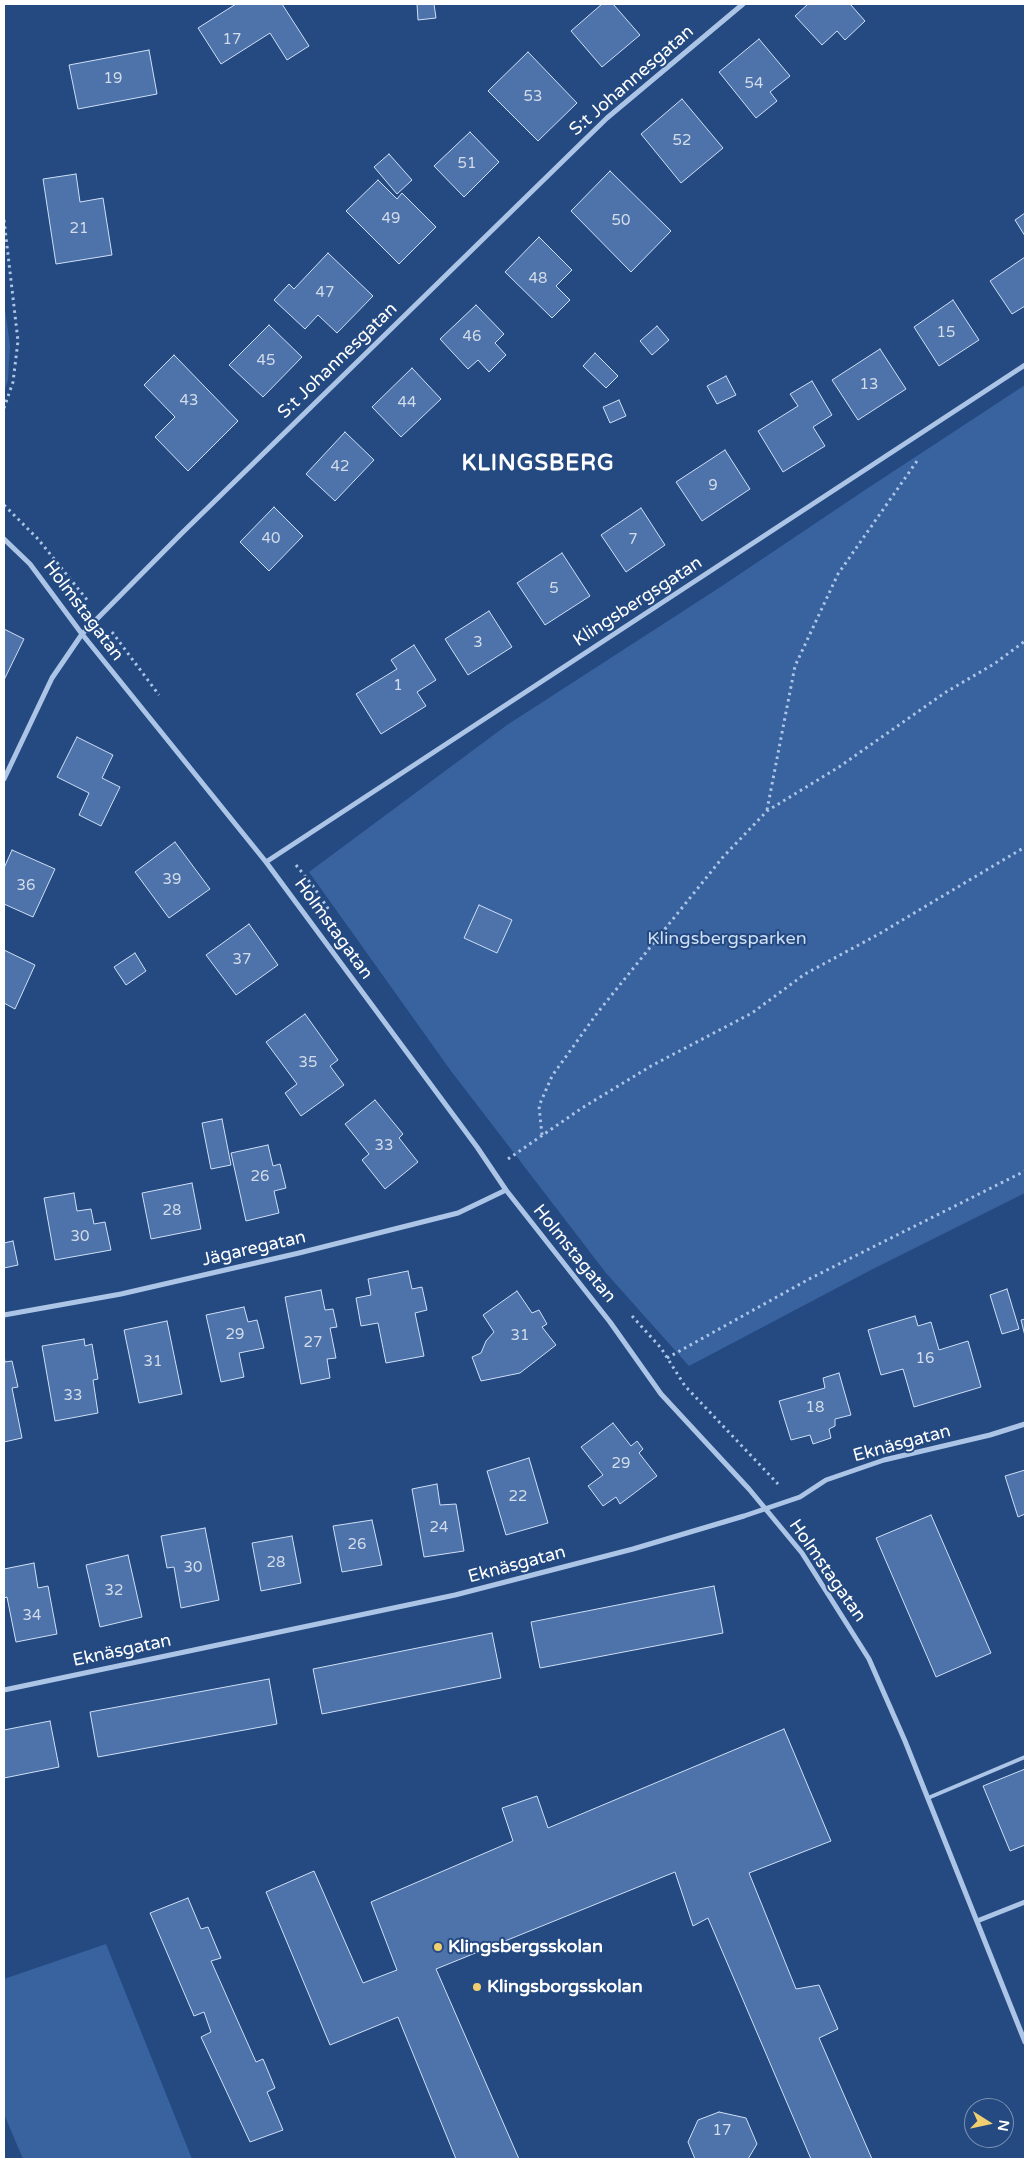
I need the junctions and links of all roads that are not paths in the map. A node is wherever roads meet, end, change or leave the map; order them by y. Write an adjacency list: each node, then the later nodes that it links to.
1 (743, 4): 4 (street, S:t Johannesgatan)
2 (1025, 365): 6 (street, Klingsbergsgatan)
3 (4, 539): 4 (street, Holmstagatan)
4 (82, 634): 5 (street, S:t Johannesgatan); 6 (street, Holmstagatan)
5 (4, 779)
6 (266, 862): 7 (street, Holmstagatan)
7 (506, 1190): 8 (street, Jägaregatan); 10 (street, Holmstagatan)
8 (4, 1315)
9 (1025, 1424): 10 (street, Eknäsgatan)
10 (766, 1510): 11 (street, Eknäsgatan); 13 (street, Holmstagatan)
11 (4, 1690)
12 (1025, 1757): 13 (lane)
13 (928, 1798): 15 (street, Holmstagatan)
14 (1025, 1902): 15 (street)
15 (977, 1921): 16 (street, Holmstagatan)
16 (1025, 2042)

